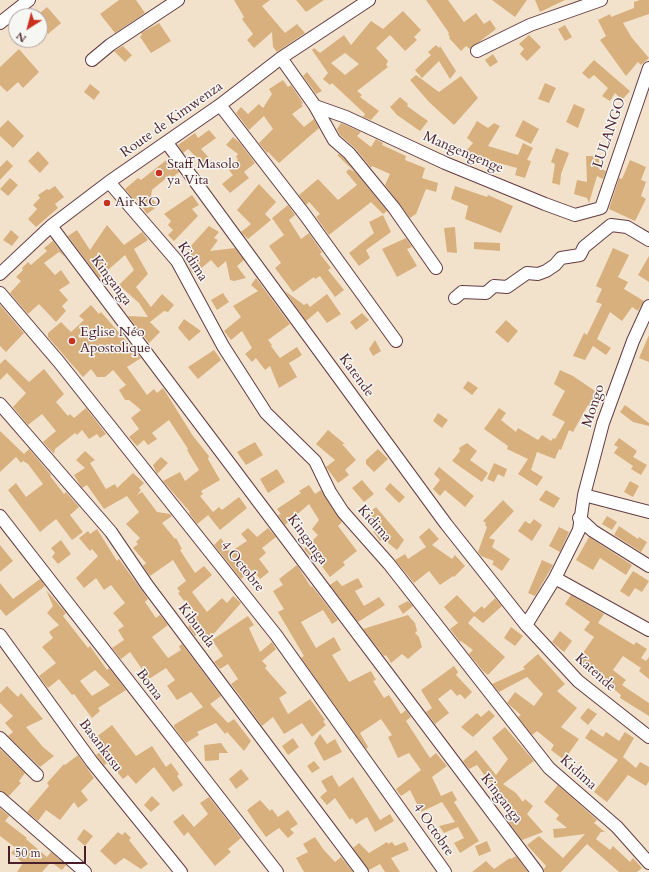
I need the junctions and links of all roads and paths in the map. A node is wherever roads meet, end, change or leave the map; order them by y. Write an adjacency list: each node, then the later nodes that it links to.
1 (30, 0): 5 (street)
2 (178, 0): 8 (street)
3 (369, 0): 7 (street, Route de Kimwenza)
4 (601, 0): 6 (street)
5 (0, 23)
6 (477, 51)
7 (281, 58): 10 (street, Route de Kimwenza); 11 (street)
8 (92, 60)
9 (649, 68): 14 (street, LULANGO)
10 (220, 105): 12 (street, Route de Kimwenza); 22 (street)
11 (315, 106): 14 (street, Mangengenge); 17 (street)
12 (167, 143): 13 (street, Route de Kimwenza); 30 (street, Katende)
13 (109, 182): 15 (street, Route de Kimwenza); 37 (street, Kidima)
14 (601, 208)
15 (51, 226): 18 (street, Route de Kimwenza); 43 (street, Kinganga)
16 (649, 240): 20 (street)
17 (436, 268)
18 (0, 274)
19 (0, 293): 42 (street, 4 Octobre)
20 (455, 298)
21 (649, 306): 24 (street, Mongo)
22 (396, 341)
23 (0, 404): 41 (street, Kibunda)
24 (584, 495): 25 (street); 27 (street, Mongo)
25 (649, 512)
26 (0, 516): 40 (street, Boma)
27 (579, 518): 28 (street); 29 (street)
28 (649, 566)
29 (555, 578): 30 (street); 31 (street)
30 (526, 624): 33 (street, Katende)
31 (649, 630)
32 (0, 635): 39 (street, Basankusu)
33 (649, 737)
34 (0, 738): 35 (street)
35 (37, 775)
36 (0, 798): 38 (street)
37 (649, 863)
38 (85, 872)
39 (181, 872)
40 (276, 872)
41 (362, 872)
42 (445, 872)
43 (537, 872)

